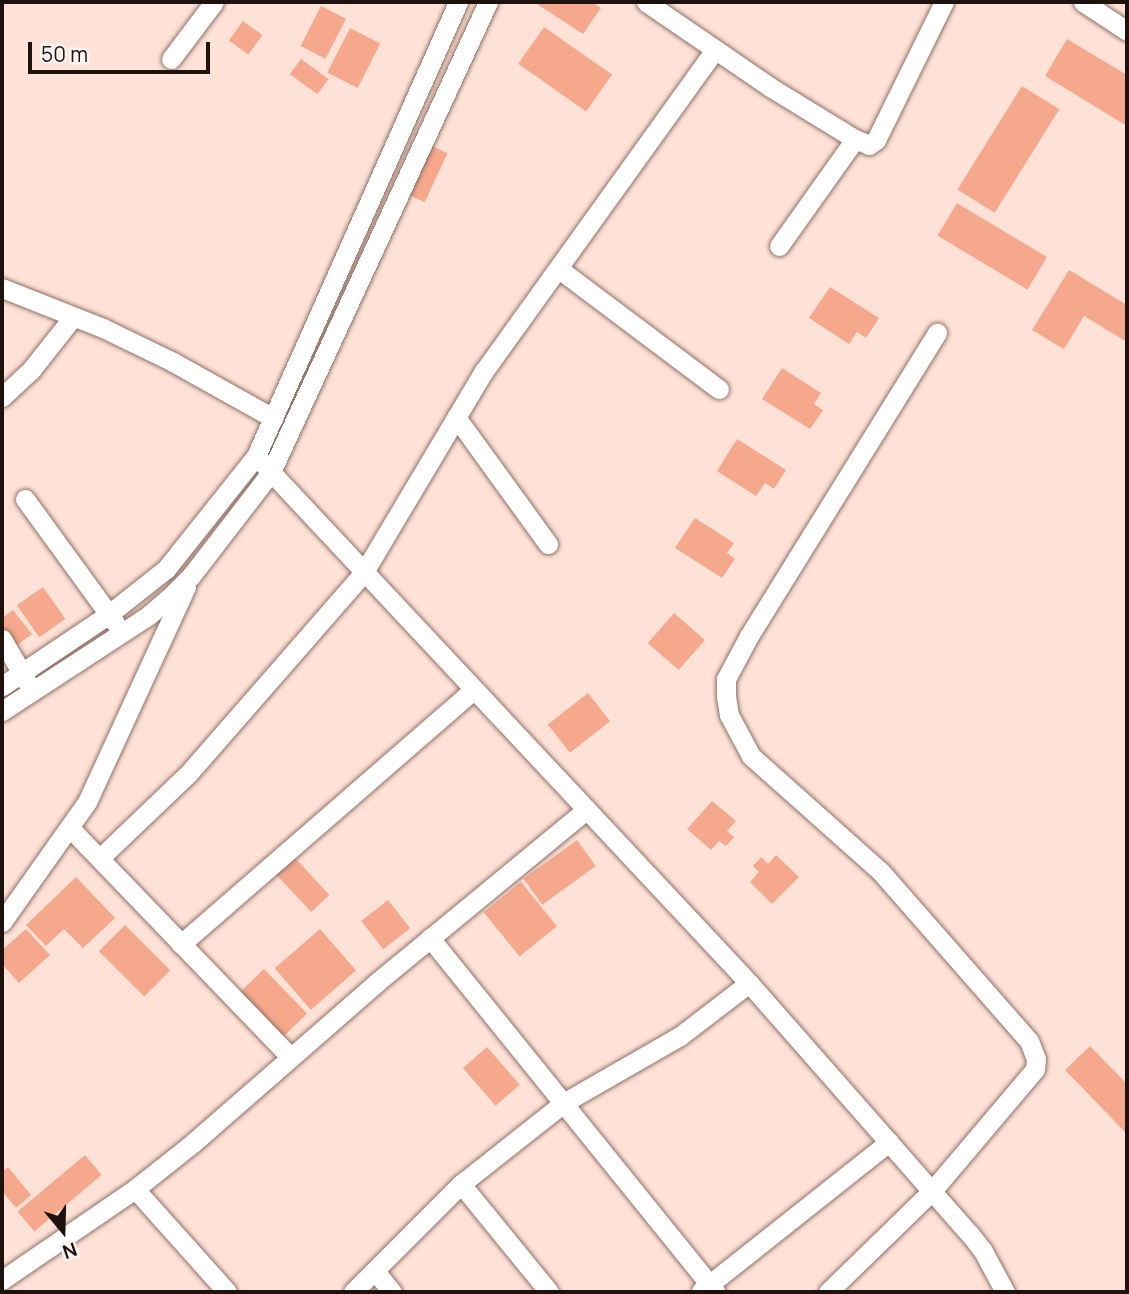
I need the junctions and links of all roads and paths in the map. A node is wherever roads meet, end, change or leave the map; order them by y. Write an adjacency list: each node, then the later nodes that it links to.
1 (214, 2): 9 (street)
2 (458, 2): 19 (street)
3 (488, 2): 21 (street)
4 (646, 2): 8 (street)
5 (944, 2): 10 (street)
6 (1083, 2): 7 (street)
7 (1127, 31)
8 (715, 49): 10 (street); 12 (street)
9 (172, 59)
10 (855, 139): 11 (street)
11 (779, 246)
12 (559, 269): 16 (street); 18 (street)
13 (2, 288): 14 (street)
14 (73, 317): 17 (street); 19 (street)
15 (937, 333): 46 (street)
16 (719, 389)
17 (2, 397)
18 (456, 417): 23 (street); 24 (street)
19 (273, 418): 20 (street)
20 (256, 456): 21 (street); 26 (street)
21 (271, 472): 24 (street); 25 (street)
22 (25, 499): 26 (street)
23 (548, 544)
24 (364, 572): 31 (street); 36 (street)
25 (191, 576): 27 (street); 35 (street)
26 (109, 614): 27 (street); 29 (street)
27 (122, 633): 32 (street)
28 (2, 639): 29 (street)
29 (22, 673): 30 (street); 32 (street)
30 (2, 686)
31 (474, 689): 34 (street); 39 (street)
32 (32, 692): 33 (street)
33 (2, 711)
34 (587, 810): 38 (street); 40 (street)
35 (71, 828): 36 (street); 37 (street)
36 (100, 858): 39 (street)
37 (2, 922)
38 (430, 939): 41 (street); 42 (street)
39 (181, 944): 41 (street)
40 (749, 983): 42 (street); 43 (street)
41 (290, 1057): 45 (street)
42 (565, 1102): 44 (street); 49 (street)
43 (889, 1142): 46 (street); 49 (street)
44 (461, 1184): 47 (street); 53 (street)
45 (135, 1189): 48 (street); 50 (street)
46 (932, 1191): 54 (street); 55 (street)
47 (375, 1271): 51 (street); 52 (street)
48 (2, 1280)
49 (708, 1290)
50 (227, 1292)
51 (352, 1292)
52 (392, 1292)
53 (549, 1292)
54 (828, 1292)
55 (1005, 1292)

